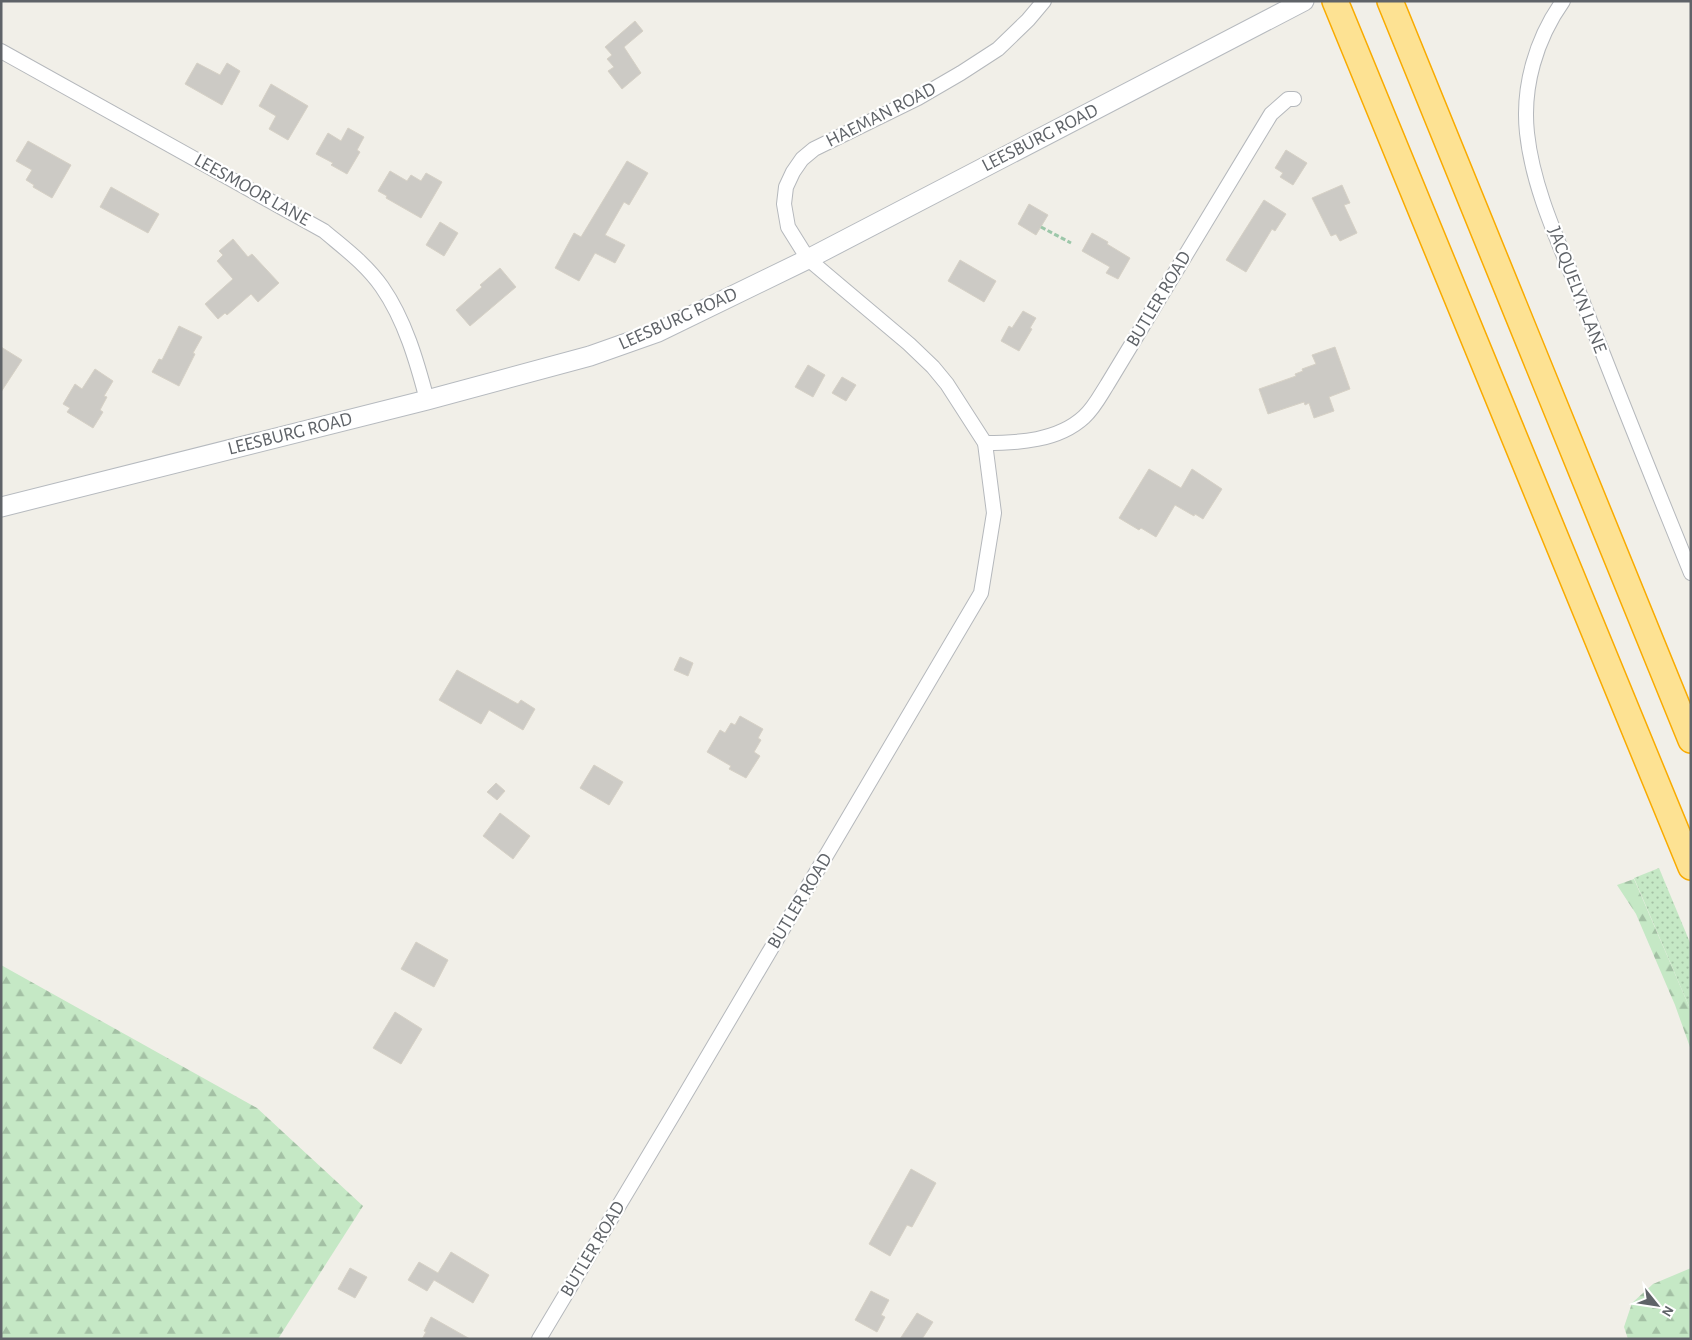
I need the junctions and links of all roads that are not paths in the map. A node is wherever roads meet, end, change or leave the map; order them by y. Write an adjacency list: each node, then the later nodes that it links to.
1 (1044, 1): 8 (street, HAEMAN ROAD)
2 (1304, 1): 8 (main road, LEESBURG ROAD)
3 (1335, 1): 14 (highway)
4 (1390, 1): 13 (highway)
5 (1563, 1): 12 (street, JACQUELYN LANE)
6 (1, 51): 9 (street, LEESMOOR LANE)
7 (1294, 100): 10 (street, BUTLER ROAD)
8 (808, 259): 9 (main road, LEESBURG ROAD); 10 (street, BUTLER ROAD)
9 (427, 400): 11 (main road, LEESBURG ROAD)
10 (985, 443): 15 (street, BUTLER ROAD)
11 (1, 507)
12 (1691, 573)
13 (1691, 740)
14 (1691, 867)
15 (539, 1339)

